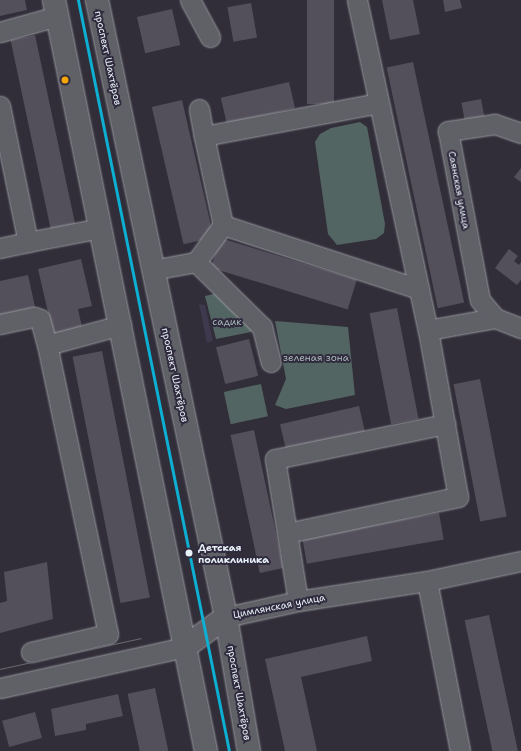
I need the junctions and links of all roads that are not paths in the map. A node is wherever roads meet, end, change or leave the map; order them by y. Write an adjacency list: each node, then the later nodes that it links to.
1 (97, 0): 17 (main road, проспект Шахтёров)
2 (190, 0): 6 (street)
3 (357, 0): 7 (street)
4 (56, 8): 5 (street); 13 (main road)
5 (0, 32)
6 (210, 37)
7 (378, 103): 11 (street); 18 (street)
8 (0, 106): 14 (street)
9 (199, 110): 11 (street)
10 (521, 133): 19 (street, Саянская улица)
11 (204, 136): 12 (street)
12 (223, 225): 16 (street); 18 (street)
13 (101, 228): 14 (street); 21 (main road)
14 (28, 242): 15 (street)
15 (0, 248)
16 (196, 262): 17 (street); 25 (street)
17 (152, 270): 31 (main road, проспект Шахтёров)
18 (419, 289): 23 (street)
19 (495, 318): 22 (street); 23 (street)
20 (0, 324): 24 (street)
21 (121, 325): 24 (street); 32 (main road)
22 (521, 328)
23 (428, 330): 26 (street)
24 (47, 345): 33 (street)
25 (271, 362)
26 (445, 424): 27 (street); 27 (street)
27 (287, 533): 30 (street)
28 (521, 561): 29 (street, Цимлянская улица)
29 (427, 581): 30 (street, Цимлянская улица); 37 (street)
30 (298, 601): 31 (street, Цимлянская улица)
31 (226, 617): 32 (main road, Цимлянская улица); 36 (main road, проспект Шахтёров)
32 (185, 647): 34 (street, Цимлянская улица); 35 (main road)
33 (31, 652)
34 (0, 688)
35 (206, 751)
36 (249, 751)
37 (460, 751)

